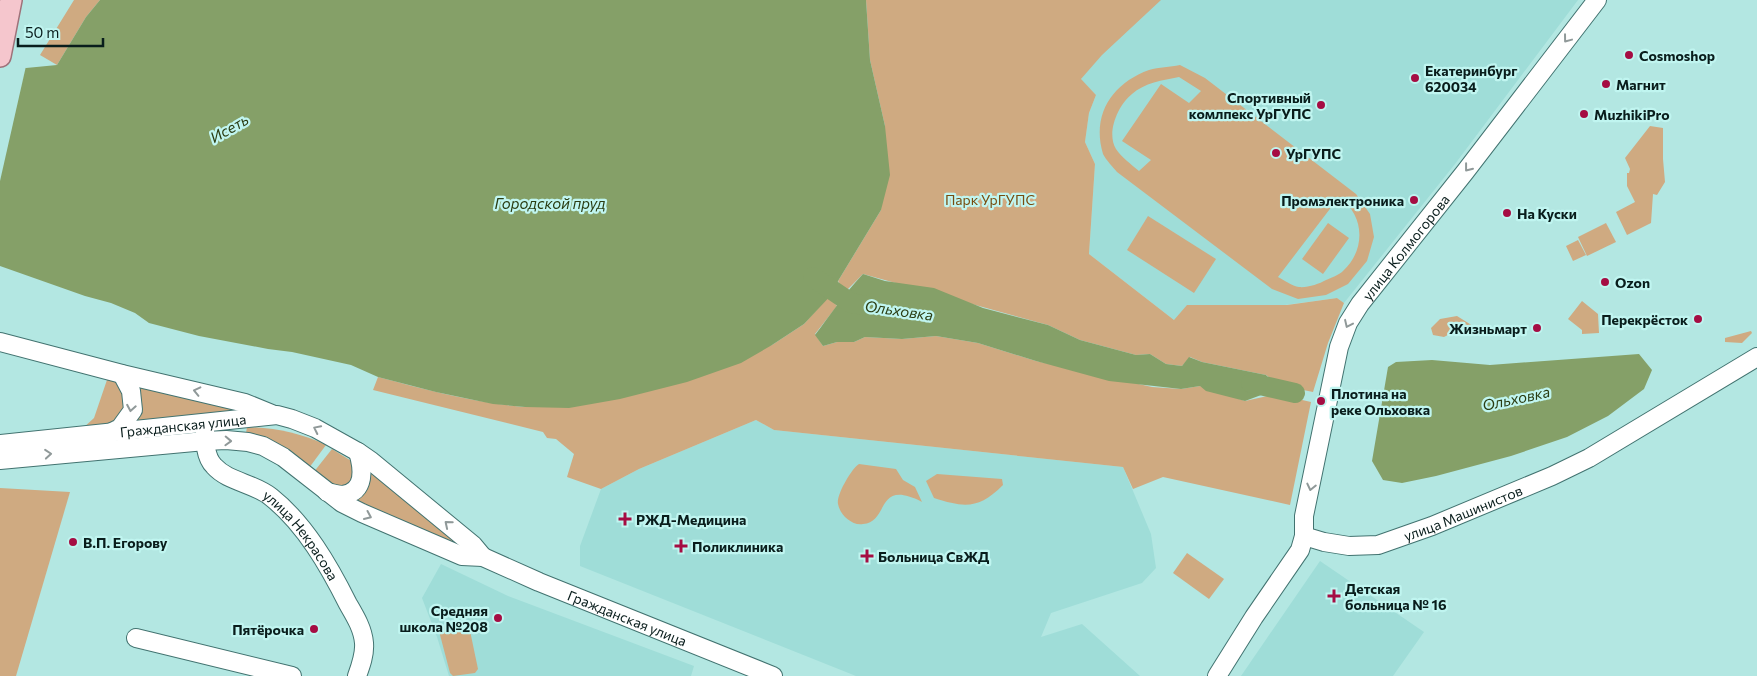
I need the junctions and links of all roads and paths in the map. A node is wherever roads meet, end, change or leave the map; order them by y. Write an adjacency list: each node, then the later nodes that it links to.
1 (11, 0): 3 (main road)
2 (1597, 0): 15 (street, улица Колмогорова, one-way to 15)
3 (0, 56)
4 (0, 342): 6 (street)
5 (1757, 357): 15 (street, улица Машинистов)
6 (122, 374): 7 (street, one-way to 6); 9 (street, one-way to 9)
7 (277, 415): 8 (street, Гражданская улица); 12 (street, Гражданская улица, one-way to 7)
8 (205, 422): 9 (street, Гражданская улица); 10 (street, улица Некрасова)
9 (109, 434): 11 (street, Гражданская улица)
10 (205, 441): 13 (street, Гражданская улица, one-way to 10); 14 (street, Гражданская улица, one-way to 14); 19 (street, улица Некрасова)
11 (0, 444)
12 (358, 452): 14 (street); 16 (street, Гражданская улица, one-way to 12)
13 (0, 460)
14 (327, 492): 16 (street, Гражданская улица, one-way to 16)
15 (1304, 536): 21 (street)
16 (483, 557): 20 (street, Гражданская улица)
17 (136, 638): 18 (street)
18 (292, 676)
19 (357, 676)
20 (773, 676)
21 (1217, 676)

